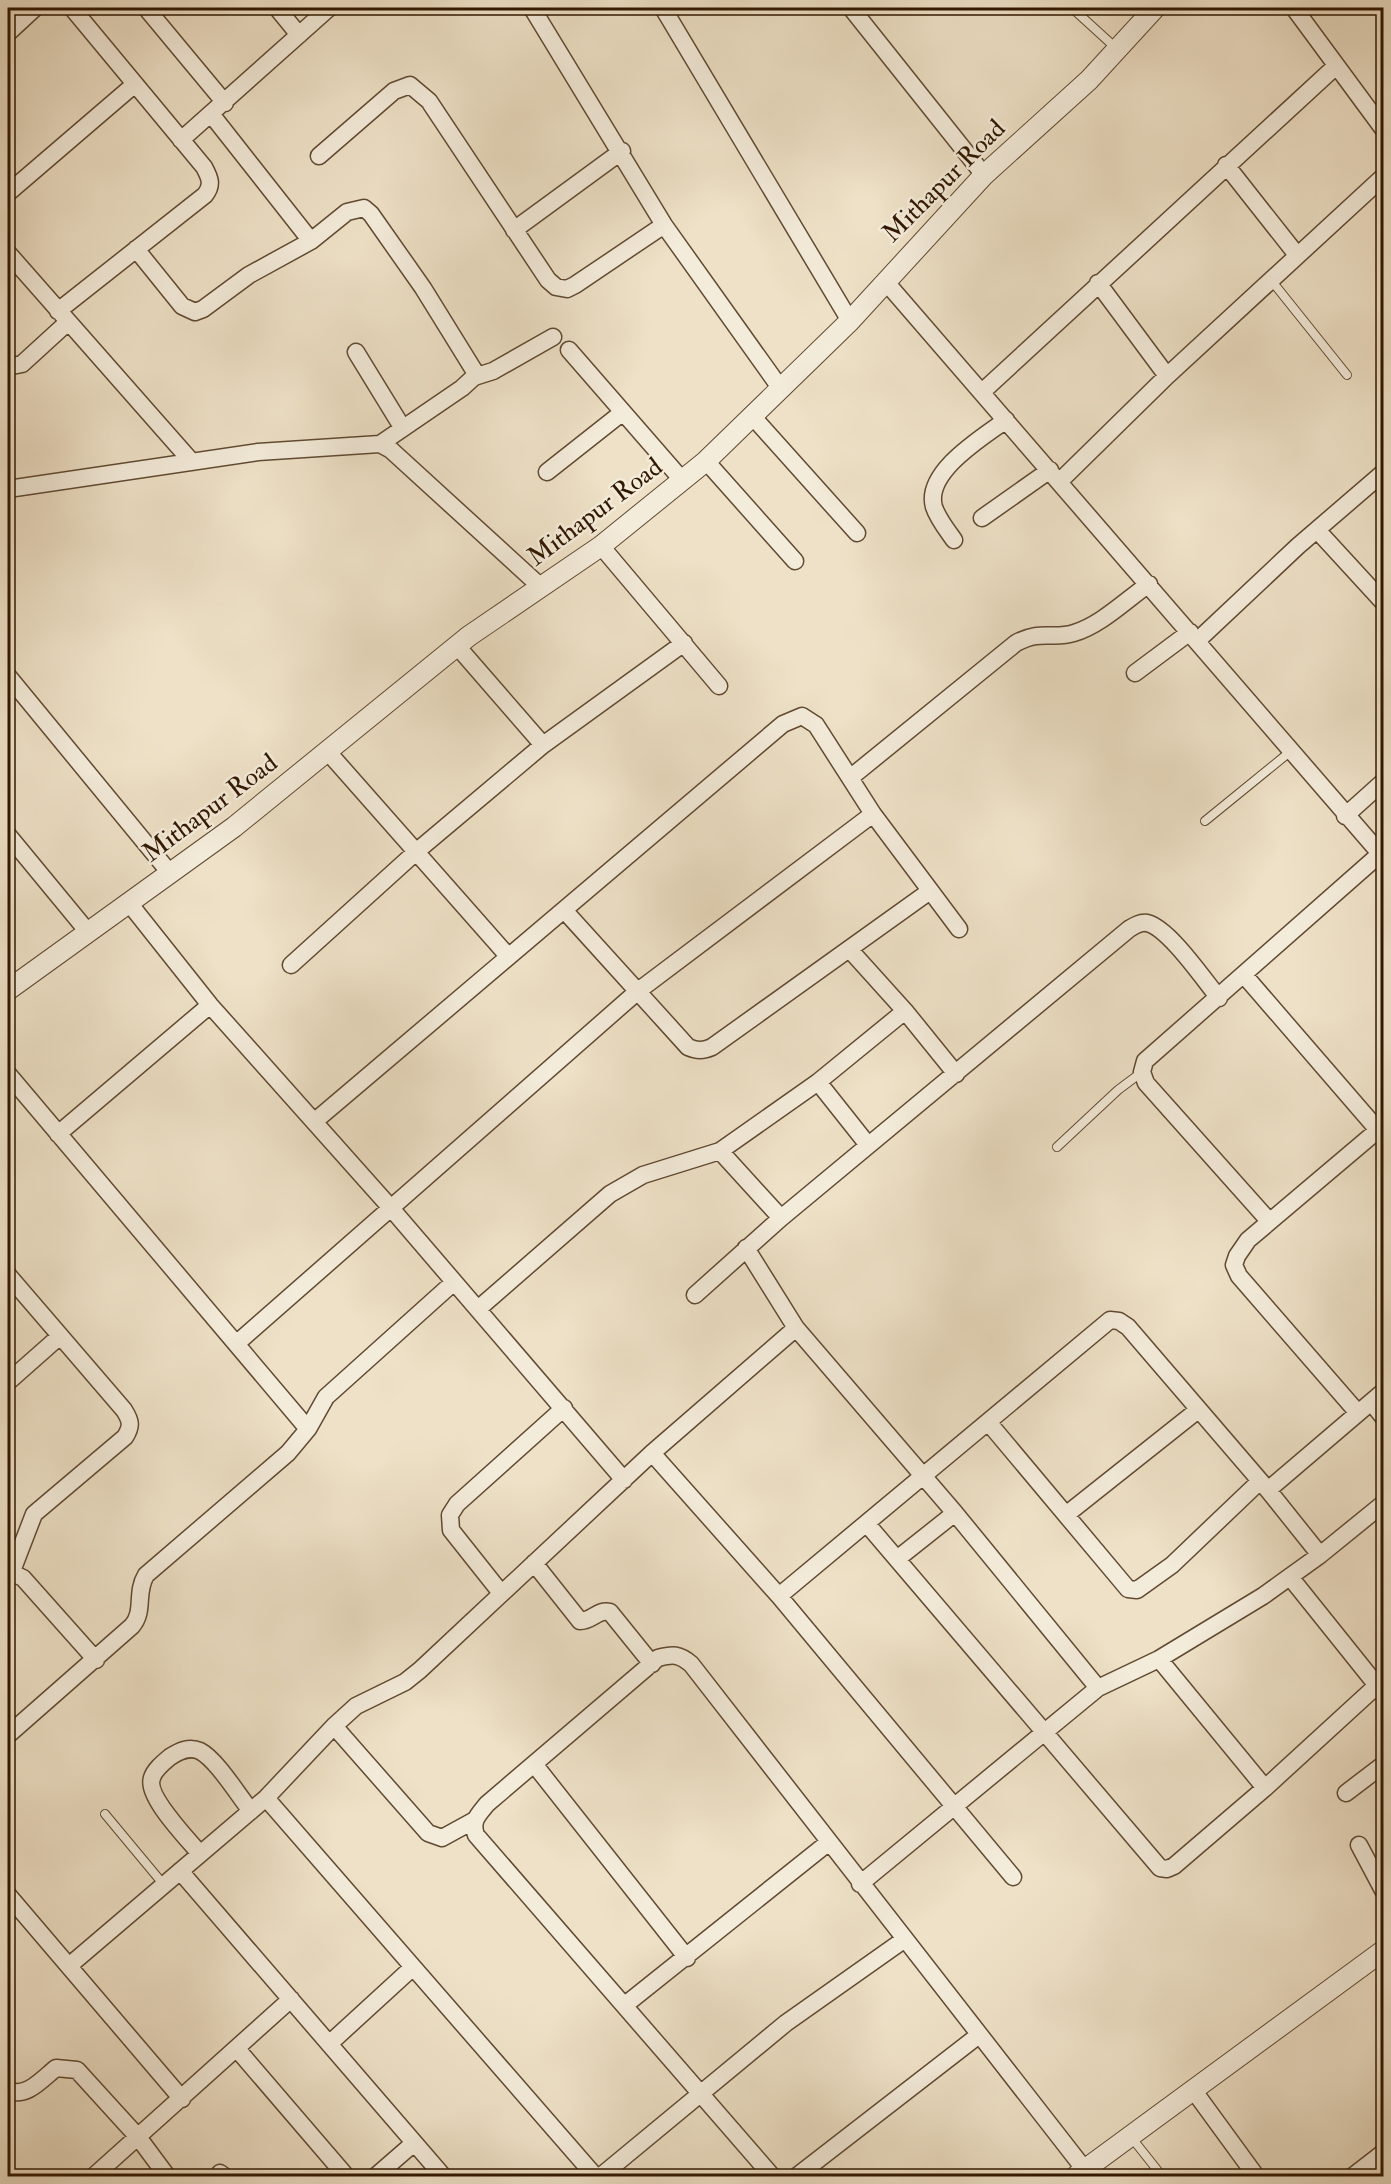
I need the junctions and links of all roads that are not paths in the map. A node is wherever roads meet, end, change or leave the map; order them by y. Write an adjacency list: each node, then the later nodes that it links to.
1 (35, 8): 12 (street)
2 (72, 8): 16 (street)
3 (146, 8): 17 (street)
4 (277, 8): 13 (street)
5 (329, 8): 13 (street)
6 (532, 8): 21 (street)
7 (666, 8): 37 (street)
8 (851, 8): 24 (street)
9 (1072, 8): 14 (lane)
10 (1155, 8): 14 (street, Mithapur Road)
11 (1294, 8): 15 (street)
12 (8, 33)
13 (299, 35): 17 (street)
14 (1117, 49): 24 (street, Mithapur Road)
15 (1335, 66): 19 (street); 23 (street)
16 (135, 84): 20 (street); 26 (street)
17 (225, 103): 18 (street)
18 (211, 114): 20 (street); 29 (street)
19 (1383, 130)
20 (181, 140): 30 (street)
21 (622, 152): 27 (street); 28 (street)
22 (319, 156): 28 (street)
23 (1226, 165): 32 (street); 35 (street)
24 (984, 175): 34 (street, Mithapur Road)
25 (1383, 176): 32 (street)
26 (8, 193)
27 (664, 225): 28 (street); 45 (street)
28 (514, 230)
29 (311, 241): 30 (street); 44 (street)
30 (136, 249): 36 (street)
31 (8, 253): 36 (street)
32 (1297, 255): 33 (street)
33 (1271, 280): 42 (lane); 43 (street)
34 (885, 281): 37 (street, Mithapur Road); 46 (street)
35 (1098, 283): 43 (street); 46 (street)
36 (63, 317): 41 (street); 53 (street)
37 (850, 321): 45 (street, Mithapur Road)
38 (553, 337): 44 (street)
39 (569, 350): 47 (street)
40 (356, 352): 50 (street)
41 (8, 363)
42 (1347, 375)
43 (1167, 376): 56 (street)
44 (474, 377): 50 (street)
45 (781, 389): 48 (street, Mithapur Road)
46 (982, 392): 49 (street)
47 (623, 412): 54 (street); 57 (street)
48 (753, 417): 52 (street, Mithapur Road); 61 (street)
49 (1006, 420): 56 (street); 62 (street)
50 (402, 427): 51 (street)
51 (380, 444): 53 (street); 66 (street)
52 (706, 461): 57 (street, Mithapur Road); 64 (street)
53 (192, 462): 58 (street)
54 (547, 472)
55 (1383, 472): 60 (street)
56 (1055, 476): 59 (street); 65 (street)
57 (683, 481): 63 (street, Mithapur Road)
58 (8, 489)
59 (982, 518)
60 (1317, 530): 67 (street); 68 (street)
61 (857, 533)
62 (954, 540)
63 (601, 546): 66 (street, Mithapur Road); 69 (street)
64 (795, 561)
65 (1149, 584): 68 (street); 77 (street)
66 (540, 586): 70 (street, Mithapur Road)
67 (1383, 603)
68 (1193, 636): 71 (street); 75 (street)
69 (684, 644): 73 (street); 74 (street)
70 (457, 646): 74 (street); 76 (street, Mithapur Road)
71 (1135, 673)
72 (8, 676): 85 (street)
73 (719, 686)
74 (543, 745): 83 (street)
75 (1291, 751): 80 (street); 81 (lane)
76 (328, 752): 83 (street); 85 (street, Mithapur Road)
77 (850, 778): 79 (street); 88 (street)
78 (1383, 781): 80 (street)
79 (873, 814): 86 (street); 96 (street)
80 (1345, 816): 84 (street)
81 (1205, 821)
82 (8, 835): 90 (street)
83 (417, 851): 92 (street); 93 (street)
84 (1382, 856): 94 (street)
85 (170, 873): 87 (street, Mithapur Road)
86 (930, 891): 89 (street); 91 (street)
87 (129, 903): 90 (street, Mithapur Road); 98 (street)
88 (564, 910): 92 (street); 96 (street)
89 (959, 929)
90 (88, 932): 95 (street, Mithapur Road)
91 (850, 950): 96 (street); 99 (street)
92 (508, 956): 104 (street)
93 (291, 965)
94 (1244, 975): 97 (street); 105 (street)
95 (8, 990)
96 (638, 991): 110 (street)
97 (1219, 998): 100 (street); 102 (street)
98 (210, 1005): 104 (street); 106 (street)
99 (905, 1011): 102 (street); 103 (street)
100 (1142, 1072): 108 (lane); 112 (street)
101 (8, 1074): 106 (street)
102 (956, 1074): 107 (street)
103 (818, 1082): 107 (street); 109 (street)
104 (315, 1122): 110 (street)
105 (1381, 1131): 112 (street)
106 (58, 1134): 120 (street)
107 (868, 1145): 111 (street)
108 (1057, 1147)
109 (720, 1151): 111 (street); 117 (street)
110 (390, 1208): 115 (street); 120 (street)
111 (781, 1218): 113 (street)
112 (1269, 1221): 124 (street)
113 (746, 1248): 116 (street); 118 (street)
114 (8, 1275): 119 (street)
115 (454, 1282): 117 (street); 128 (street)
116 (695, 1295)
117 (478, 1309): 123 (street)
118 (796, 1328): 129 (street); 130 (street)
119 (60, 1336): 121 (street); 140 (street)
120 (236, 1344): 128 (street)
121 (8, 1382)
122 (1383, 1391): 124 (street)
123 (564, 1408): 131 (street); 142 (street)
124 (1364, 1408): 126 (street); 132 (street)
125 (1198, 1410): 127 (street); 132 (street); 135 (street)
126 (1383, 1418)
127 (988, 1422): 130 (street); 135 (street)
128 (308, 1429): 145 (street)
129 (652, 1453): 131 (street); 143 (street)
130 (924, 1477): 134 (street); 136 (street)
131 (624, 1480): 139 (street)
132 (1264, 1486): 135 (street); 137 (street)
133 (1383, 1503): 137 (street)
134 (955, 1513): 138 (street); 148 (street)
135 (1067, 1514)
136 (867, 1524): 138 (street); 143 (street)
137 (1320, 1555): 141 (street)
138 (897, 1559): 150 (street)
139 (534, 1563): 142 (street); 146 (street)
140 (10, 1571): 145 (street)
141 (1290, 1577): 144 (street); 147 (street)
142 (501, 1593): 149 (street)
143 (779, 1596): 157 (street)
144 (1159, 1659): 148 (street); 154 (street)
145 (96, 1660): 151 (street)
146 (652, 1664): 152 (street); 161 (street)
147 (1381, 1686): 154 (street)
148 (1098, 1688): 150 (street)
149 (334, 1726): 156 (street); 160 (street)
150 (1046, 1731): 154 (street); 157 (street)
151 (8, 1735)
152 (534, 1764): 160 (street); 172 (street)
153 (1383, 1764): 155 (street)
154 (1265, 1788)
155 (1346, 1793)
156 (266, 1798): 158 (street); 174 (street)
157 (955, 1807): 165 (street); 166 (street)
158 (250, 1811): 163 (street); 163 (street)
159 (105, 1814): 167 (lane)
160 (473, 1821): 176 (street)
161 (829, 1842): 166 (street); 172 (street)
162 (1359, 1845): 168 (street)
163 (200, 1854): 164 (street)
164 (180, 1871): 167 (street); 175 (street)
165 (1013, 1877)
166 (860, 1884): 170 (street)
167 (164, 1885): 173 (street)
168 (1383, 1892)
169 (8, 1895): 173 (street)
170 (905, 1939): 177 (street); 182 (street)
171 (1383, 1950): 181 (street)
172 (687, 1958): 176 (street)
173 (69, 1965): 183 (street)
174 (412, 1968): 178 (street); 194 (street)
175 (291, 2000): 178 (street); 179 (street)
176 (625, 2005): 182 (street)
177 (979, 2035): 188 (street); 197 (street)
178 (329, 2044): 186 (street)
179 (237, 2049): 183 (street); 191 (street)
180 (8, 2090): 184 (street)
181 (1194, 2091): 185 (street); 199 (street)
182 (702, 2093): 195 (street); 196 (street)
183 (182, 2099): 184 (street)
184 (138, 2137): 189 (street); 190 (street)
185 (1131, 2137): 188 (street); 198 (lane)
186 (414, 2143): 192 (street); 193 (street)
187 (1383, 2152): 200 (street)
188 (1080, 2173)
189 (94, 2176)
190 (167, 2176)
191 (346, 2176)
192 (376, 2176)
193 (443, 2176)
194 (595, 2176)
195 (601, 2176)
196 (772, 2176)
197 (797, 2176)
198 (1162, 2176)
199 (1256, 2176)
200 (1353, 2176)

